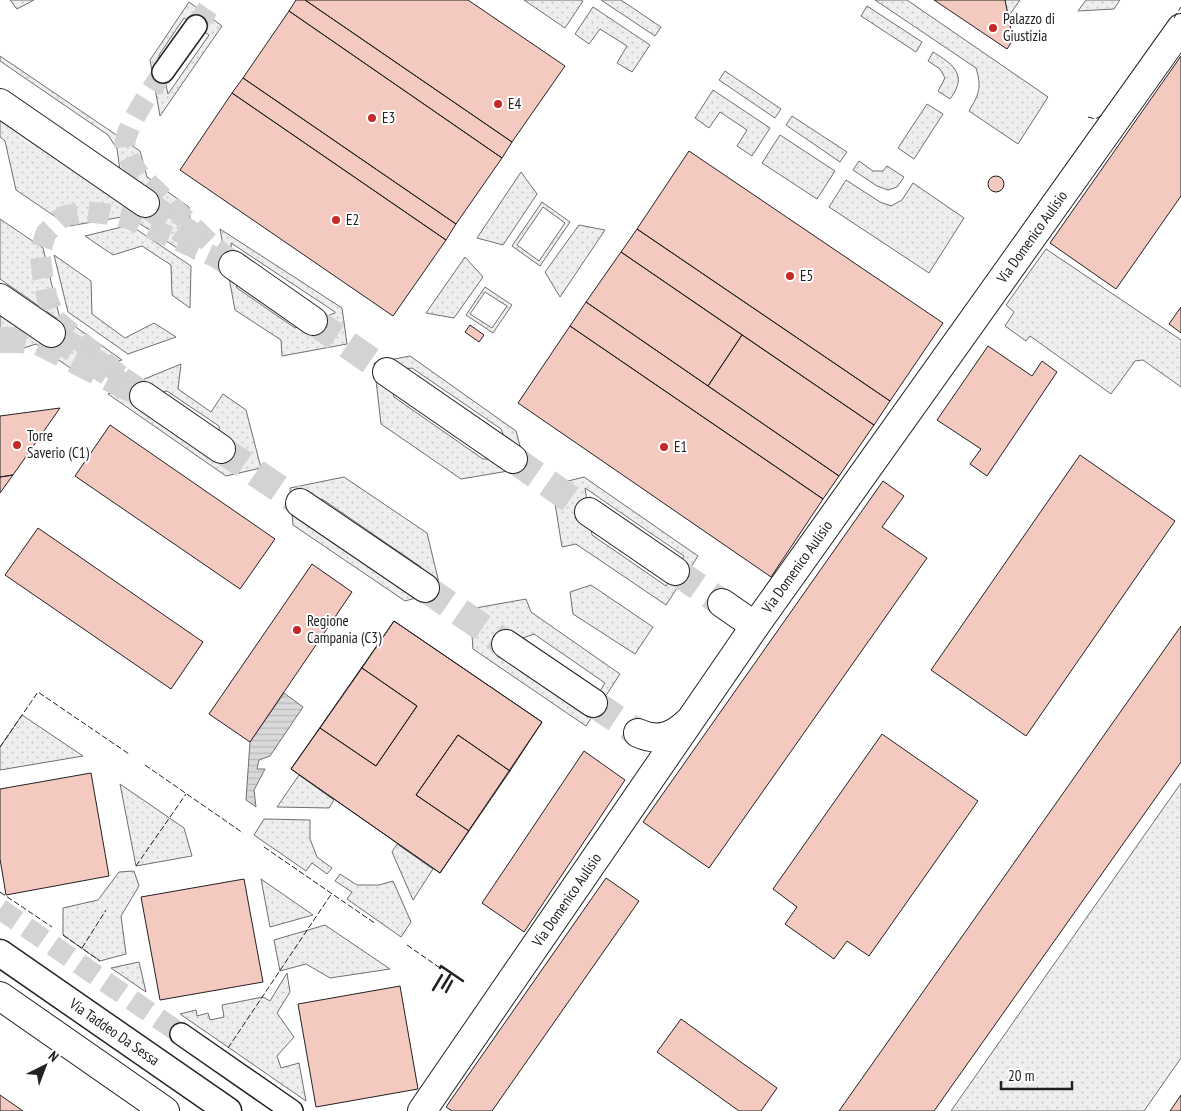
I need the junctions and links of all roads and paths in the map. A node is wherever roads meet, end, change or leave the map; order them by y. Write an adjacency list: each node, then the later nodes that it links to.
1 (196, 26): 3 (street)
2 (1181, 28): 19 (main road, Via Domenico Aulisio)
3 (163, 72)
4 (0, 103): 5 (main road)
5 (145, 203)
6 (233, 265): 8 (main road)
7 (0, 298): 9 (main road)
8 (313, 321)
9 (52, 333)
10 (387, 372): 13 (main road)
11 (144, 396): 12 (main road)
12 (221, 449)
13 (513, 459)
14 (300, 503): 17 (main road)
15 (589, 512): 16 (main road)
16 (675, 571)
17 (425, 588)
18 (722, 603): 19 (main road)
19 (755, 626): 22 (main road, Via Domenico Aulisio)
20 (506, 644): 21 (main road)
21 (593, 703)
22 (692, 719): 23 (main road); 30 (main road, Via Domenico Aulisio)
23 (638, 733)
24 (0, 953): 28 (street, Via Taddeo Da Sessa)
25 (0, 996): 27 (main road)
26 (181, 1034): 29 (street)
27 (165, 1111)
28 (228, 1111)
29 (292, 1111)
30 (422, 1111)

